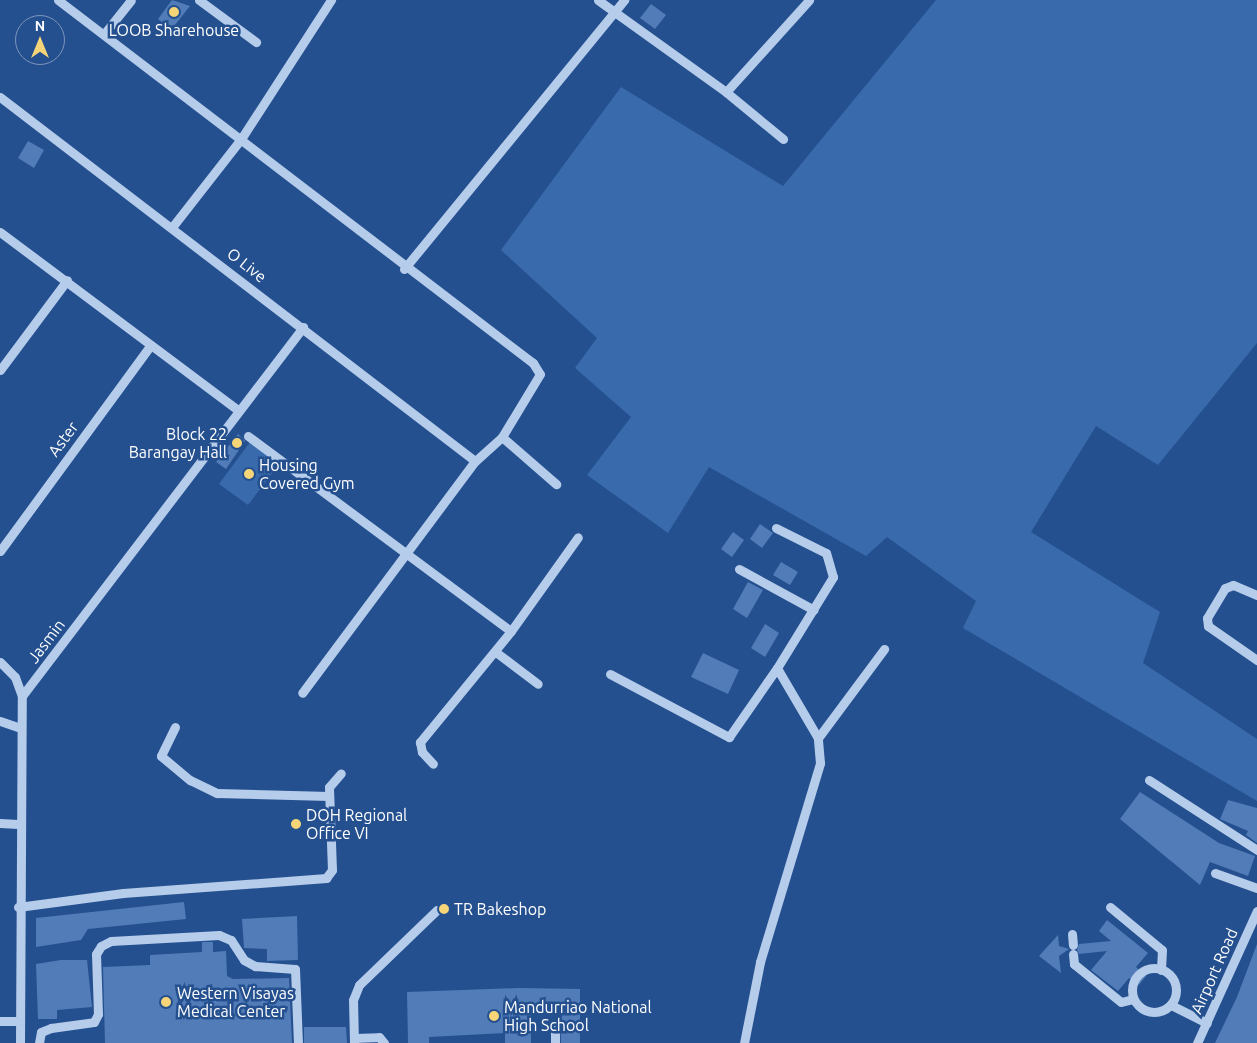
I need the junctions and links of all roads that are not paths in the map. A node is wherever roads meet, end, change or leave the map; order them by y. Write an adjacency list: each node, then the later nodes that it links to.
1 (58, 0): 9 (street)
2 (131, 0): 9 (street)
3 (199, 0): 10 (street)
4 (331, 0): 13 (street)
5 (598, 0): 8 (street)
6 (624, 0): 8 (street)
7 (809, 0): 11 (street)
8 (615, 11): 11 (street); 17 (street)
9 (104, 34): 13 (street)
10 (256, 42)
11 (726, 92): 14 (street)
12 (0, 97): 15 (street, O Live)
13 (241, 139): 15 (street); 17 (street)
14 (783, 139)
15 (173, 226): 19 (street, O Live)
16 (0, 232): 18 (street)
17 (404, 269): 24 (street)
18 (67, 280): 20 (street); 21 (street)
19 (303, 327): 22 (street, Jasmin); 25 (street, O Live)
20 (150, 346): 22 (street); 29 (street, Aster)
21 (0, 370)
22 (237, 408): 43 (street, Jasmin)
23 (248, 436): 30 (street)
24 (502, 437): 25 (street); 26 (street)
25 (475, 461): 30 (street)
26 (556, 484)
27 (776, 528): 33 (street)
28 (578, 537): 34 (street)
29 (0, 551)
30 (404, 553): 34 (street); 42 (street)
31 (739, 569): 33 (street)
32 (1257, 595): 37 (street)
33 (814, 610): 39 (street)
34 (511, 631): 36 (street)
35 (884, 649): 47 (street)
36 (497, 653): 41 (street); 48 (street)
37 (1257, 660)
38 (0, 662): 43 (street)
39 (777, 668): 40 (street); 47 (street)
40 (610, 674)
41 (538, 684)
42 (302, 693)
43 (22, 696): 46 (street)
44 (0, 721): 46 (street)
45 (175, 727): 51 (street)
46 (20, 728): 53 (street)
47 (818, 738): 75 (street)
48 (432, 764)
49 (341, 773): 51 (street)
50 (1149, 780): 54 (street)
51 (329, 796): 57 (street)
52 (0, 823): 53 (street)
53 (18, 824): 57 (street)
54 (1257, 850)
55 (1215, 873): 56 (street)
56 (1257, 888)
57 (18, 907): 66 (street)
58 (1110, 907): 62 (street)
59 (437, 910): 69 (street)
60 (1257, 911): 67 (street, Airport Road)
61 (1072, 934): 63 (street)
62 (1161, 970): 63 (street); 64 (street)
63 (1133, 999): 64 (street)
64 (1171, 1005): 67 (street)
65 (0, 1021): 66 (street)
66 (20, 1021): 70 (street)
67 (1207, 1023): 76 (street, Airport Road)
68 (555, 1030): 74 (street)
69 (354, 1040): 73 (street)
70 (20, 1043)
71 (39, 1043): 72 (street)
72 (298, 1043)
73 (384, 1043)
74 (555, 1043)
75 (744, 1043)
76 (1197, 1043)

